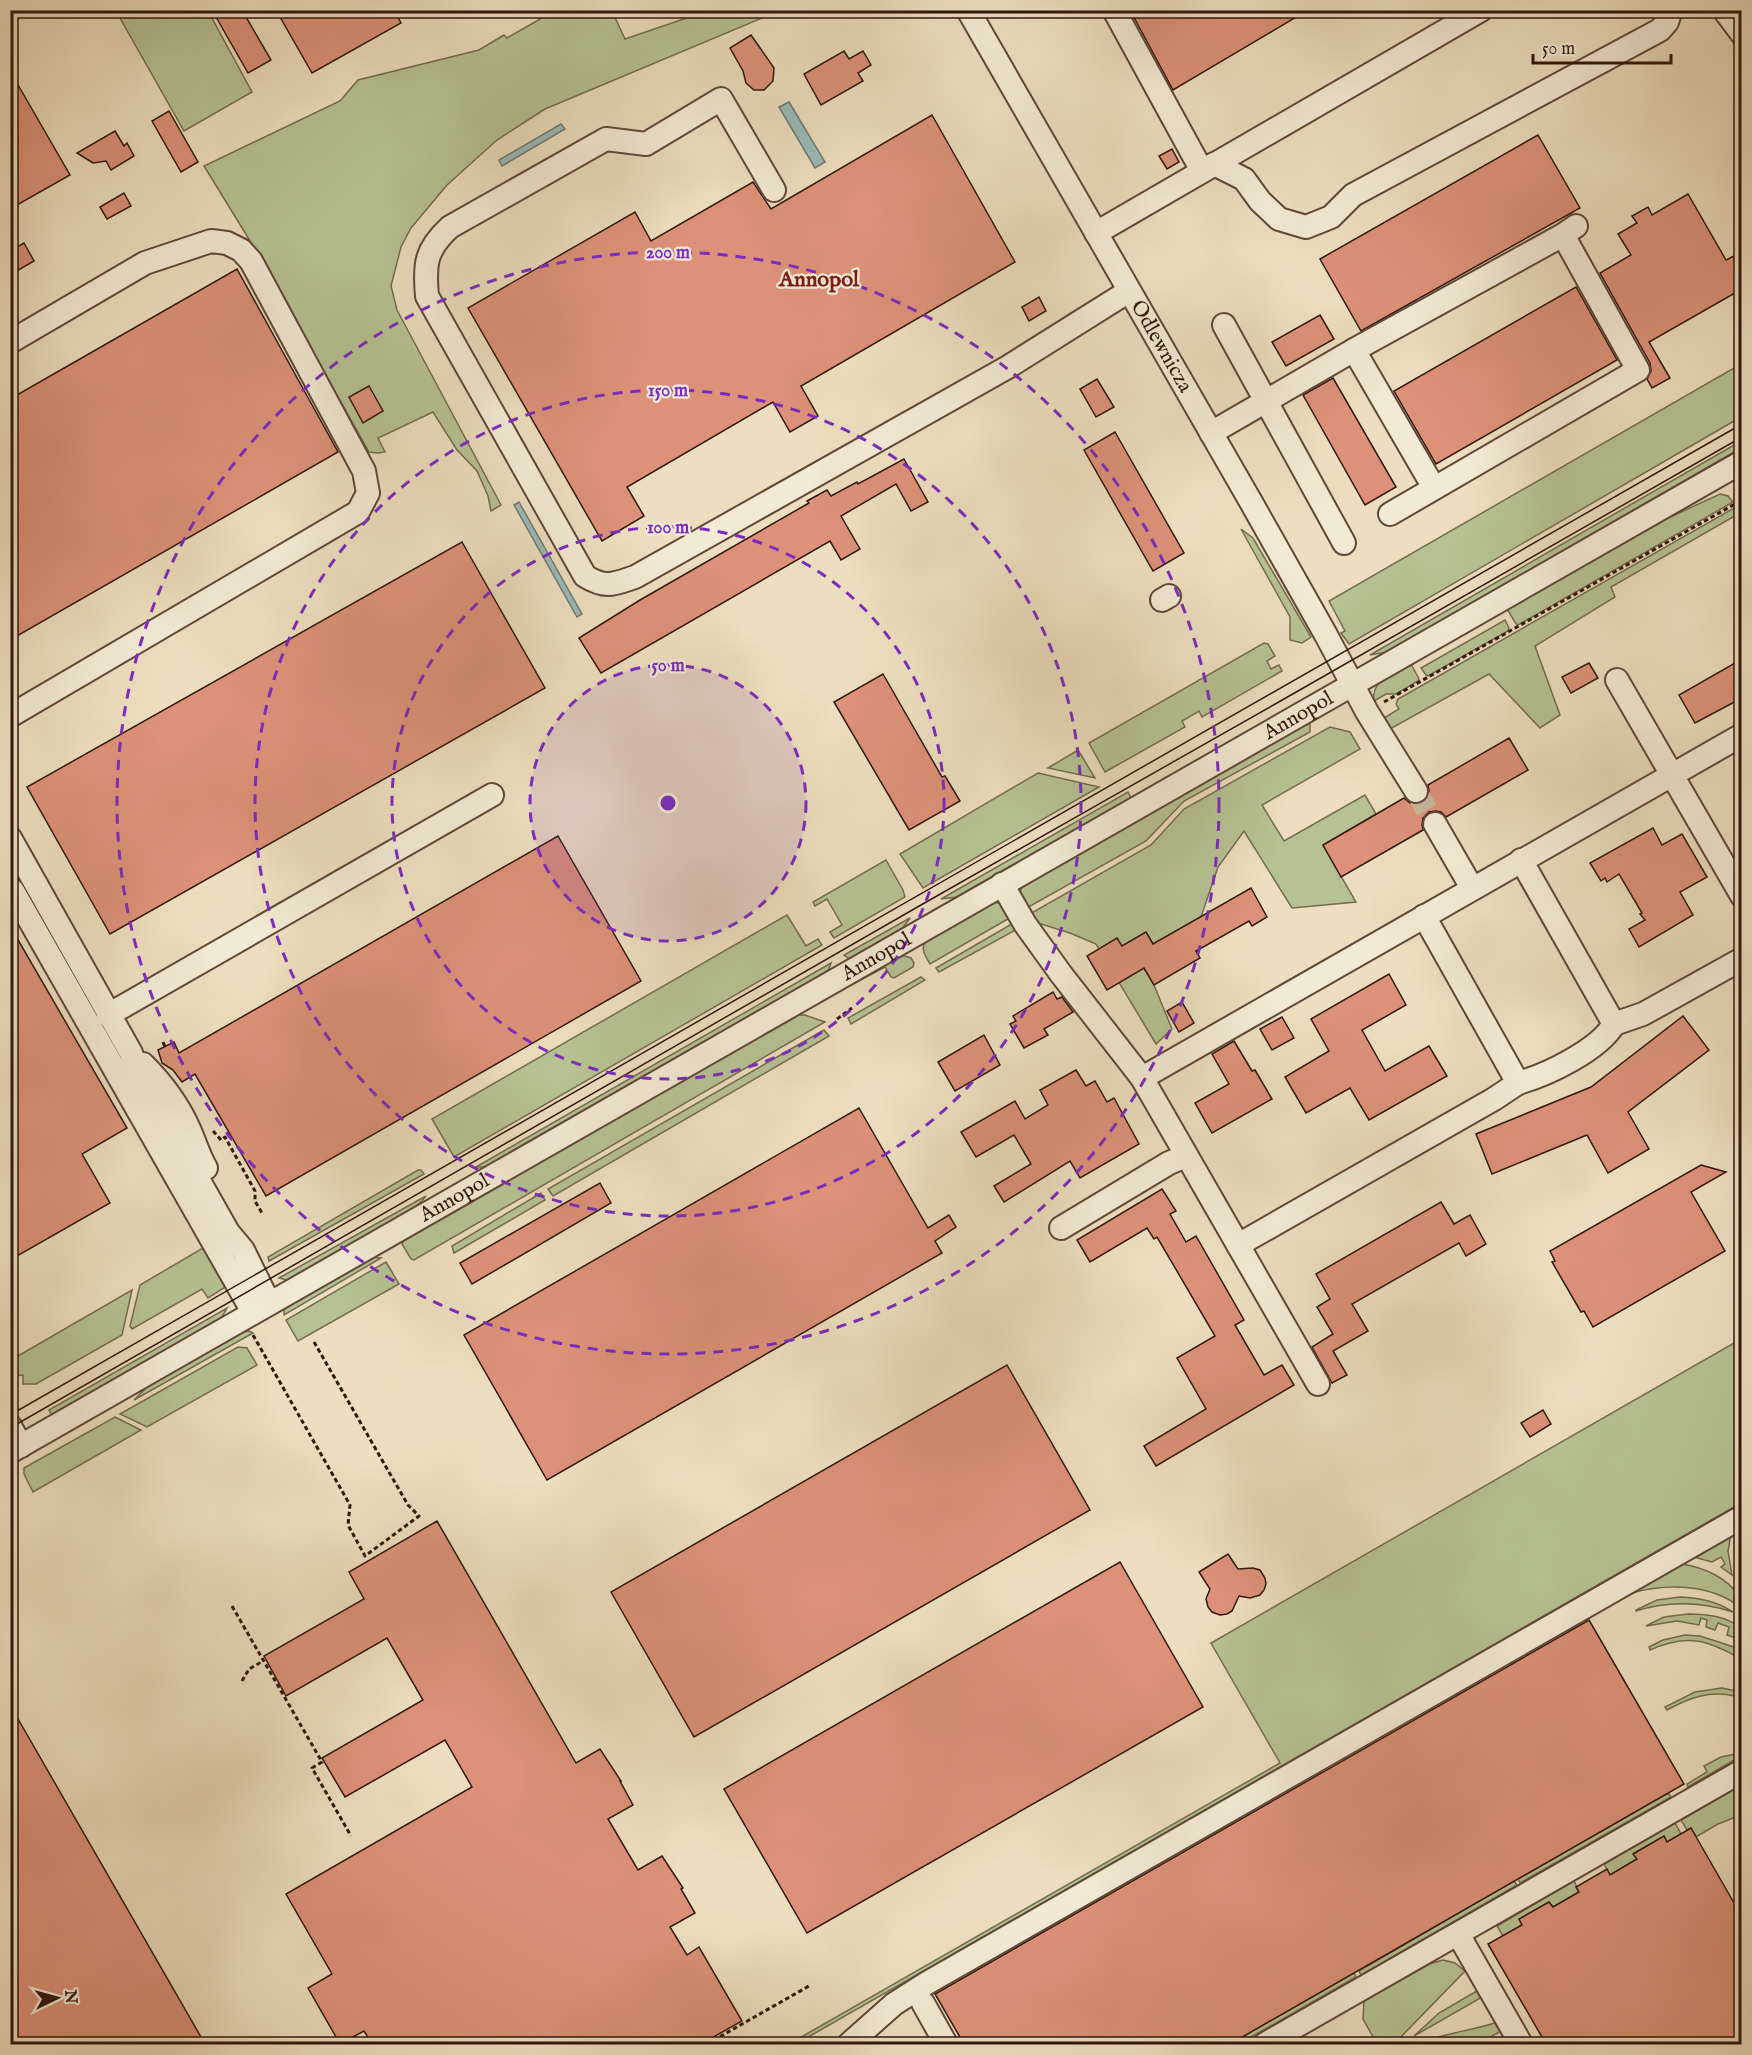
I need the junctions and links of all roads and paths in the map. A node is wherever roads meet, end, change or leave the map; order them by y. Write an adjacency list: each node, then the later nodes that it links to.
1 (968, 10): 9 (street, Odlewnicza)
2 (1114, 10): 7 (street)
3 (1481, 10): 7 (street)
4 (1671, 10): 7 (street)
5 (1725, 12): 6 (street)
6 (1742, 34)
7 (1208, 168): 9 (street)
8 (774, 190): 10 (street)
9 (1096, 233): 10 (street, Odlewnicza)
10 (1129, 291): 15 (street, Odlewnicza)
11 (1224, 325): 14 (street)
12 (10, 342): 24 (street)
13 (1354, 350): 14 (street); 17 (street); 17 (street)
14 (1266, 401): 15 (street); 20 (street)
15 (1211, 433): 22 (street, Odlewnicza)
16 (1742, 462): 22 (street, Annopol)
17 (1434, 488): 19 (street)
18 (1742, 500): 23 (path)
19 (1390, 514)
20 (1344, 543)
21 (1617, 680): 26 (street)
22 (1353, 684): 27 (street, Odlewnicza); 32 (street, Annopol)
23 (1377, 706)
24 (10, 716)
25 (1742, 735): 26 (street)
26 (1671, 776): 31 (street); 35 (street)
27 (1416, 791)
28 (492, 795): 39 (street)
29 (1435, 824): 33 (street)
30 (10, 838): 39 (street)
31 (1521, 860): 33 (street); 41 (street)
32 (1002, 884): 44 (street); 51 (street, Annopol)
33 (1472, 888): 36 (street)
34 (10, 893): 51 (street)
35 (1742, 896)
36 (1424, 916): 44 (street); 45 (street)
37 (1742, 959): 41 (street)
38 (852, 1008): 40 (path)
39 (108, 1015): 51 (street)
40 (837, 1019)
41 (1614, 1024): 45 (street)
42 (162, 1042): 43 (path)
43 (165, 1047)
44 (1142, 1078): 47 (street)
45 (1518, 1083): 50 (street)
46 (206, 1124): 48 (path)
47 (1186, 1156): 49 (street); 50 (street)
48 (262, 1213)
49 (1061, 1228)
50 (1238, 1245): 54 (street)
51 (261, 1308): 55 (street, Annopol)
52 (253, 1335): 53 (path)
53 (314, 1342)
54 (1318, 1384)
55 (14, 1441)
56 (1742, 1517): 66 (street)
57 (232, 1606): 58 (path)
58 (264, 1661): 59 (path); 61 (path)
59 (242, 1681)
60 (1742, 1771): 62 (street)
61 (351, 1836)
62 (1458, 1934): 68 (street); 69 (street)
63 (809, 1986): 65 (path)
64 (923, 2003): 67 (street)
65 (707, 2044)
66 (849, 2044)
67 (946, 2044)
68 (1265, 2044)
69 (1521, 2044)

